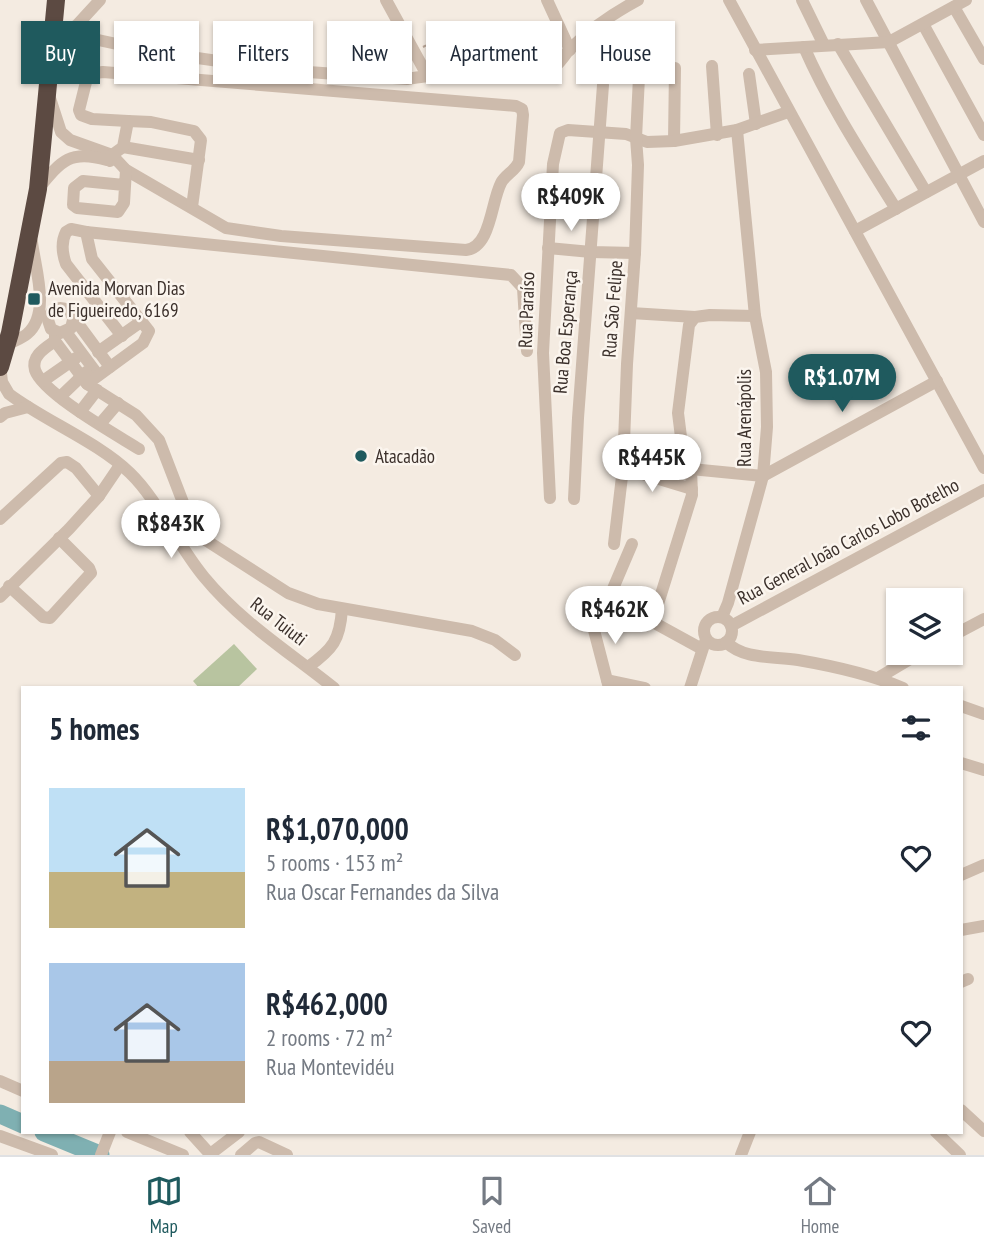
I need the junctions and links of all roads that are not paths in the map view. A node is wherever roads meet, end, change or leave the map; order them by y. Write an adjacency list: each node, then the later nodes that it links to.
1 (55, 0): 11 (highway)
2 (100, 0): 12 (street)
3 (386, 0): 24 (street)
4 (547, 0): 19 (street)
5 (638, 0): 19 (street)
6 (729, 0): 20 (street)
7 (802, 0): 17 (street)
8 (866, 0): 15 (street)
9 (967, 0): 10 (street)
10 (954, 7): 13 (street); 21 (street)
11 (57, 21)
12 (81, 21)
13 (923, 24): 15 (street); 38 (street)
14 (100, 42): 26 (street)
15 (889, 42): 16 (street); 45 (street)
16 (838, 44): 17 (street); 48 (street)
17 (824, 45): 18 (street)
18 (804, 47): 20 (street); 50 (street)
19 (570, 50): 22 (street)
20 (755, 50): 32 (street)
21 (984, 59)
22 (562, 62)
23 (712, 66): 37 (street)
24 (426, 73)
25 (749, 74): 34 (street)
26 (426, 75)
27 (49, 84): 31 (highway)
28 (639, 84): 39 (street, Rua São Felipe)
29 (675, 84): 40 (street)
30 (603, 85): 36 (street, Rua Boa Esperança)
31 (48, 88): 44 (street); 47 (highway)
32 (788, 112): 34 (street); 53 (street)
33 (128, 121): 41 (street); 42 (street); 49 (street)
34 (755, 124): 35 (street)
35 (737, 130): 37 (street); 61 (street, Rua Arenápolis)
36 (598, 134): 39 (street); 55 (street, Rua Paraíso); 56 (street, Rua Boa Esperança)
37 (717, 135): 40 (street)
38 (984, 135)
39 (636, 138): 40 (street); 57 (street, Rua São Felipe)
40 (674, 141)
41 (123, 147): 42 (street); 44 (street)
42 (199, 160): 49 (street)
43 (984, 161): 45 (street)
44 (116, 162): 46 (street); 47 (street); 49 (street)
45 (960, 175): 48 (street); 51 (street)
46 (124, 185)
47 (38, 189): 52 (highway)
48 (926, 192): 50 (street)
49 (192, 207)
50 (896, 209): 53 (street)
51 (984, 222)
52 (30, 231): 58 (street); 68 (highway)
53 (855, 231): 77 (street)
54 (86, 232): 64 (street); 67 (street); 69 (street)
55 (548, 248): 56 (street); 94 (street, Rua Paraíso)
56 (591, 252): 57 (street); 95 (street, Rua Boa Esperança)
57 (635, 253): 60 (street, Rua São Felipe)
58 (41, 299): 59 (street); 65 (street)
59 (56, 308): 63 (street); 66 (street)
60 (631, 313): 62 (street); 87 (street, Rua São Felipe)
61 (755, 316): 62 (street); 90 (street, Rua Arenápolis)
62 (695, 317): 89 (street)
63 (74, 320): 66 (street); 70 (street)
64 (142, 321): 67 (street); 74 (street)
65 (32, 328): 66 (street); 68 (street)
66 (56, 333): 71 (street); 72 (street); 76 (street)
67 (122, 336): 70 (street)
68 (7, 345): 73 (highway)
69 (527, 351)
70 (98, 352): 74 (street)
71 (82, 354): 72 (street); 75 (street)
72 (69, 362): 76 (street); 78 (street)
73 (0, 366): 81 (street, Rua Tuiuti)
74 (110, 367): 75 (street)
75 (95, 371): 78 (street)
76 (43, 381): 79 (street)
77 (937, 381): 88 (street); 90 (street)
78 (88, 384): 79 (street); 80 (street); 82 (street)
79 (60, 397): 82 (street)
80 (118, 403): 84 (street); 103 (street)
81 (28, 407): 83 (street); 86 (street, Rua Tuiuti)
82 (80, 412): 84 (street)
83 (0, 417)
84 (100, 424): 85 (street)
85 (139, 449)
86 (120, 465): 93 (street); 112 (street, Rua Tuiuti)
87 (623, 468): 91 (street); 98 (street, Rua São Felipe)
88 (984, 468)
89 (691, 469): 90 (street); 91 (street)
90 (763, 476): 106 (street, Rua Arenápolis)
91 (692, 489): 105 (street)
92 (984, 490): 106 (street, Rua General João Carlos Lobo Botelho)
93 (99, 496): 96 (street); 97 (street)
94 (550, 498)
95 (574, 499)
96 (0, 519)
97 (59, 538): 100 (street); 100 (street)
98 (614, 544)
99 (632, 544): 101 (street)
100 (9, 586): 102 (street)
101 (604, 595): 105 (street); 114 (street)
102 (0, 597)
103 (342, 609): 110 (street); 112 (street)
104 (984, 619): 107 (street)
105 (653, 620): 109 (street)
106 (726, 622): 108 (street); 109 (street)
107 (963, 630)
108 (726, 642): 109 (street); 113 (street)
109 (704, 644): 117 (street)
110 (515, 655)
111 (900, 665): 113 (street)
112 (308, 667): 115 (street, Rua Tuiuti)
113 (878, 678): 118 (street)
114 (608, 684): 116 (street)
115 (332, 686)
116 (626, 686)
117 (691, 686)
118 (897, 686)
119 (963, 707): 120 (street)
120 (984, 714)
121 (963, 763): 122 (street)
122 (984, 770)
123 (984, 865): 124 (street)
124 (963, 875)
125 (984, 926): 126 (street)
126 (963, 930)
127 (0, 1081): 128 (street)
128 (21, 1090)
129 (963, 1112): 130 (street)
130 (984, 1131)
131 (132, 1134): 138 (street)
132 (192, 1134): 139 (street)
133 (236, 1134): 139 (street)
134 (749, 1134): 142 (street)
135 (938, 1134): 143 (street)
136 (0, 1136): 137 (street)
137 (52, 1155)
138 (183, 1155)
139 (210, 1155)
140 (241, 1155): 141 (street)
141 (287, 1155)
142 (741, 1155)
143 (960, 1155)

